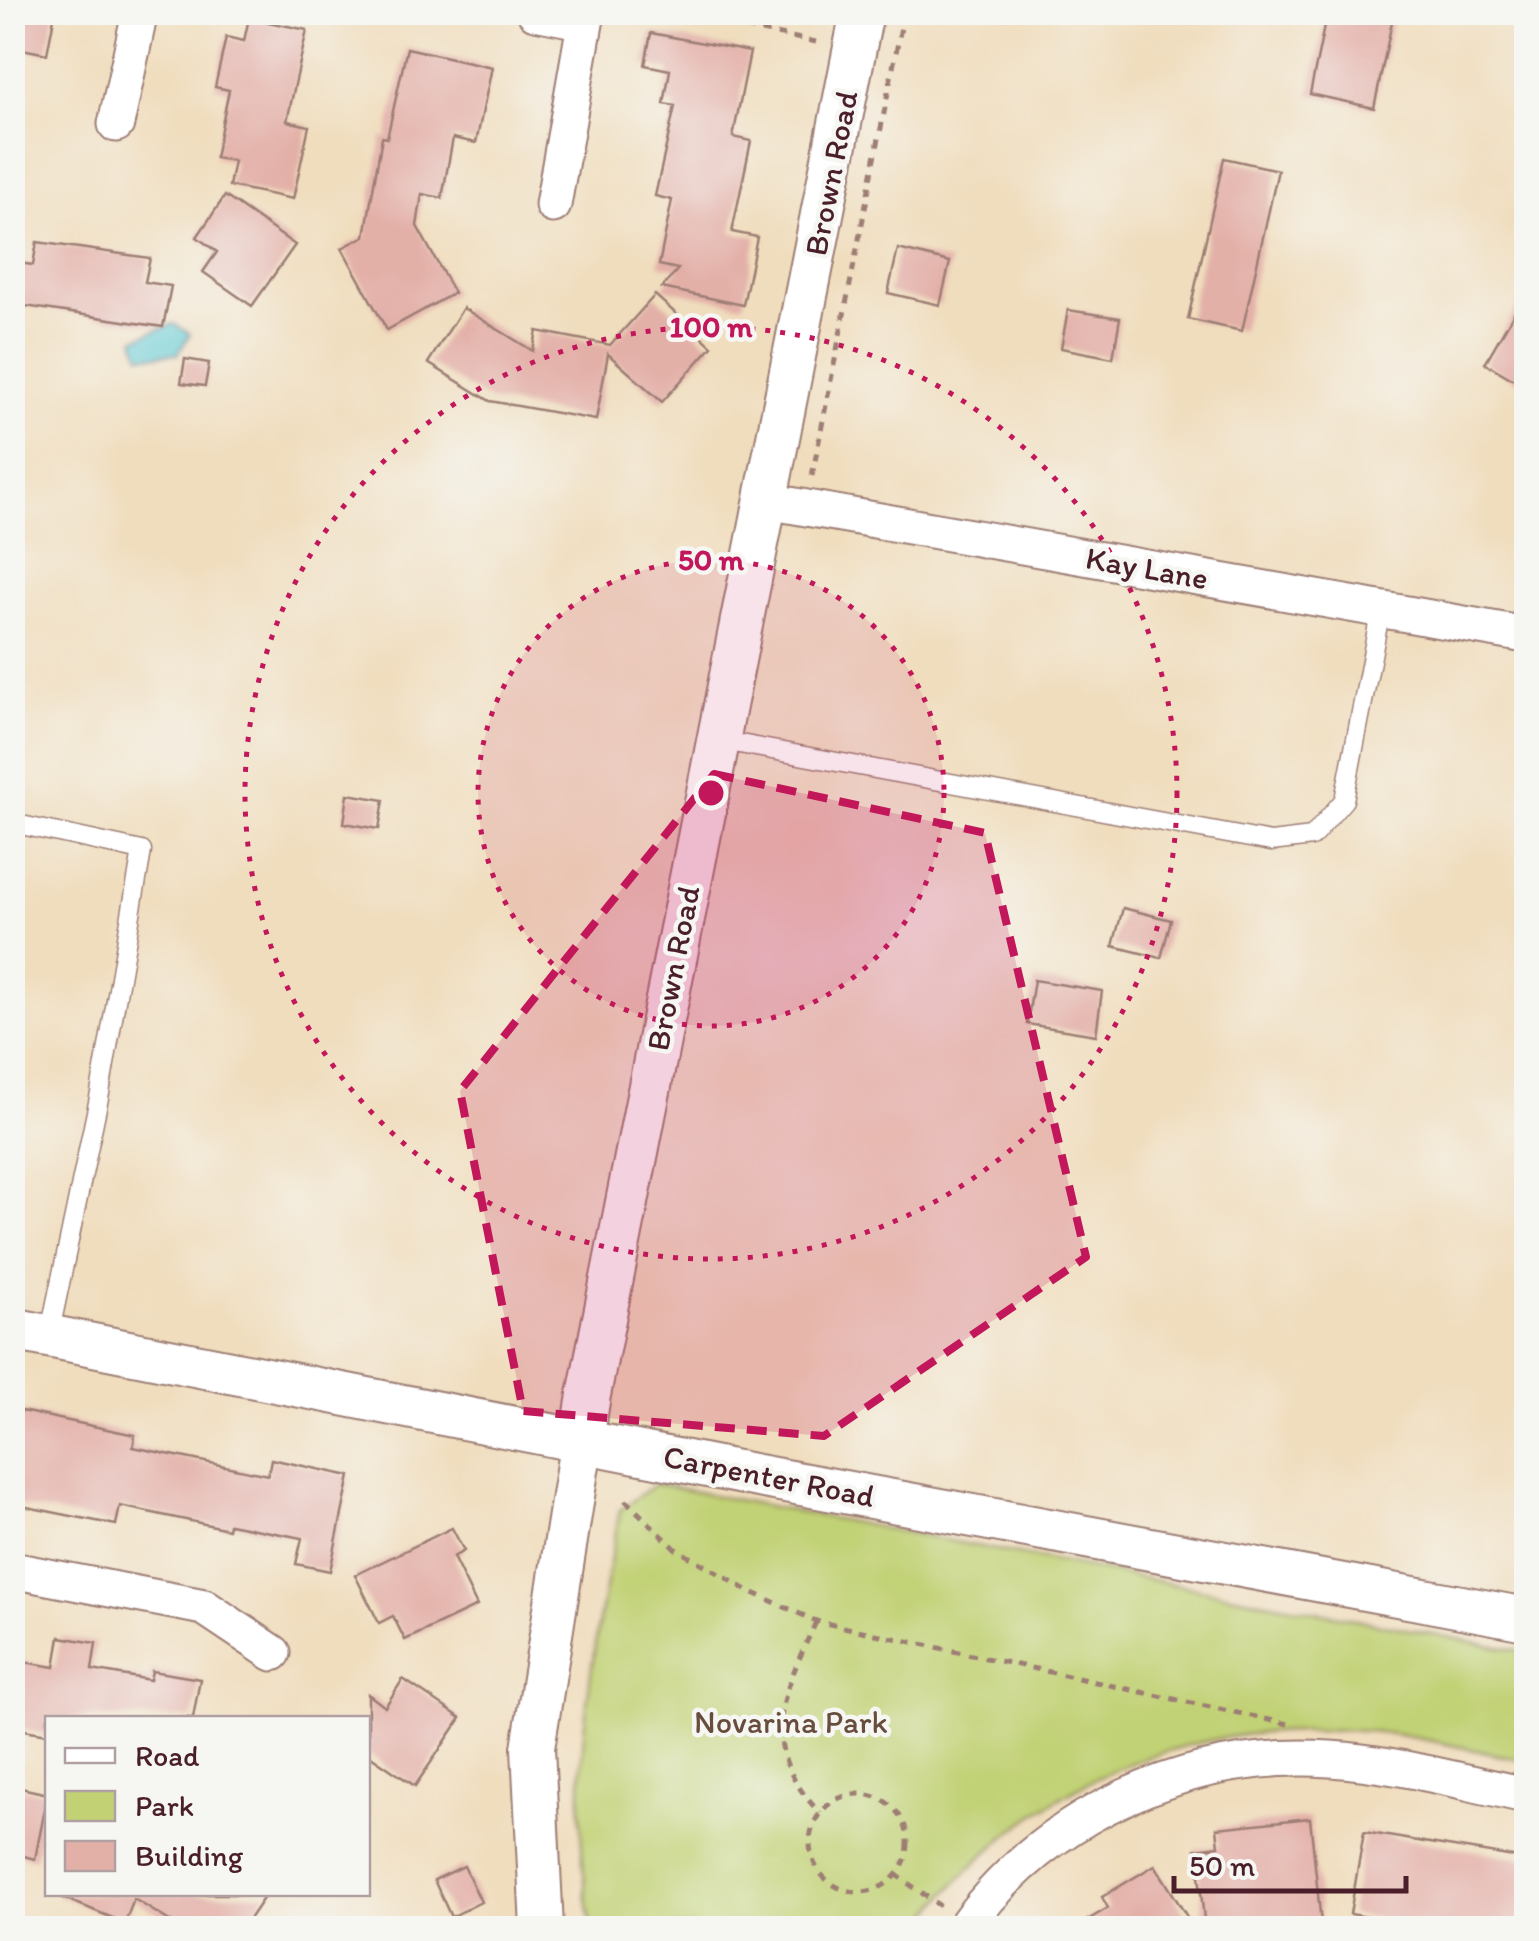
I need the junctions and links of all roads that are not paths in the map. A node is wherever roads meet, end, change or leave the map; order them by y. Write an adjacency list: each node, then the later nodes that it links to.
1 (140, 12): 5 (street)
2 (535, 12): 4 (street)
3 (862, 12): 7 (street, Brown Road)
4 (586, 17): 6 (street)
5 (116, 124)
6 (553, 205)
7 (787, 505): 8 (street, Kay Lane); 10 (street, Brown Road)
8 (1381, 609): 9 (street, Kay Lane); 10 (lane)
9 (1526, 634)
10 (717, 740): 13 (street, Brown Road)
11 (12, 823): 12 (lane)
12 (30, 1333): 13 (street, Carpenter Road)
13 (584, 1439): 15 (street, Carpenter Road); 19 (street, Brown Road)
14 (12, 1570): 16 (street)
15 (1526, 1619)
16 (272, 1653)
17 (1526, 1794): 18 (street)
18 (952, 1917)
19 (542, 1928)

